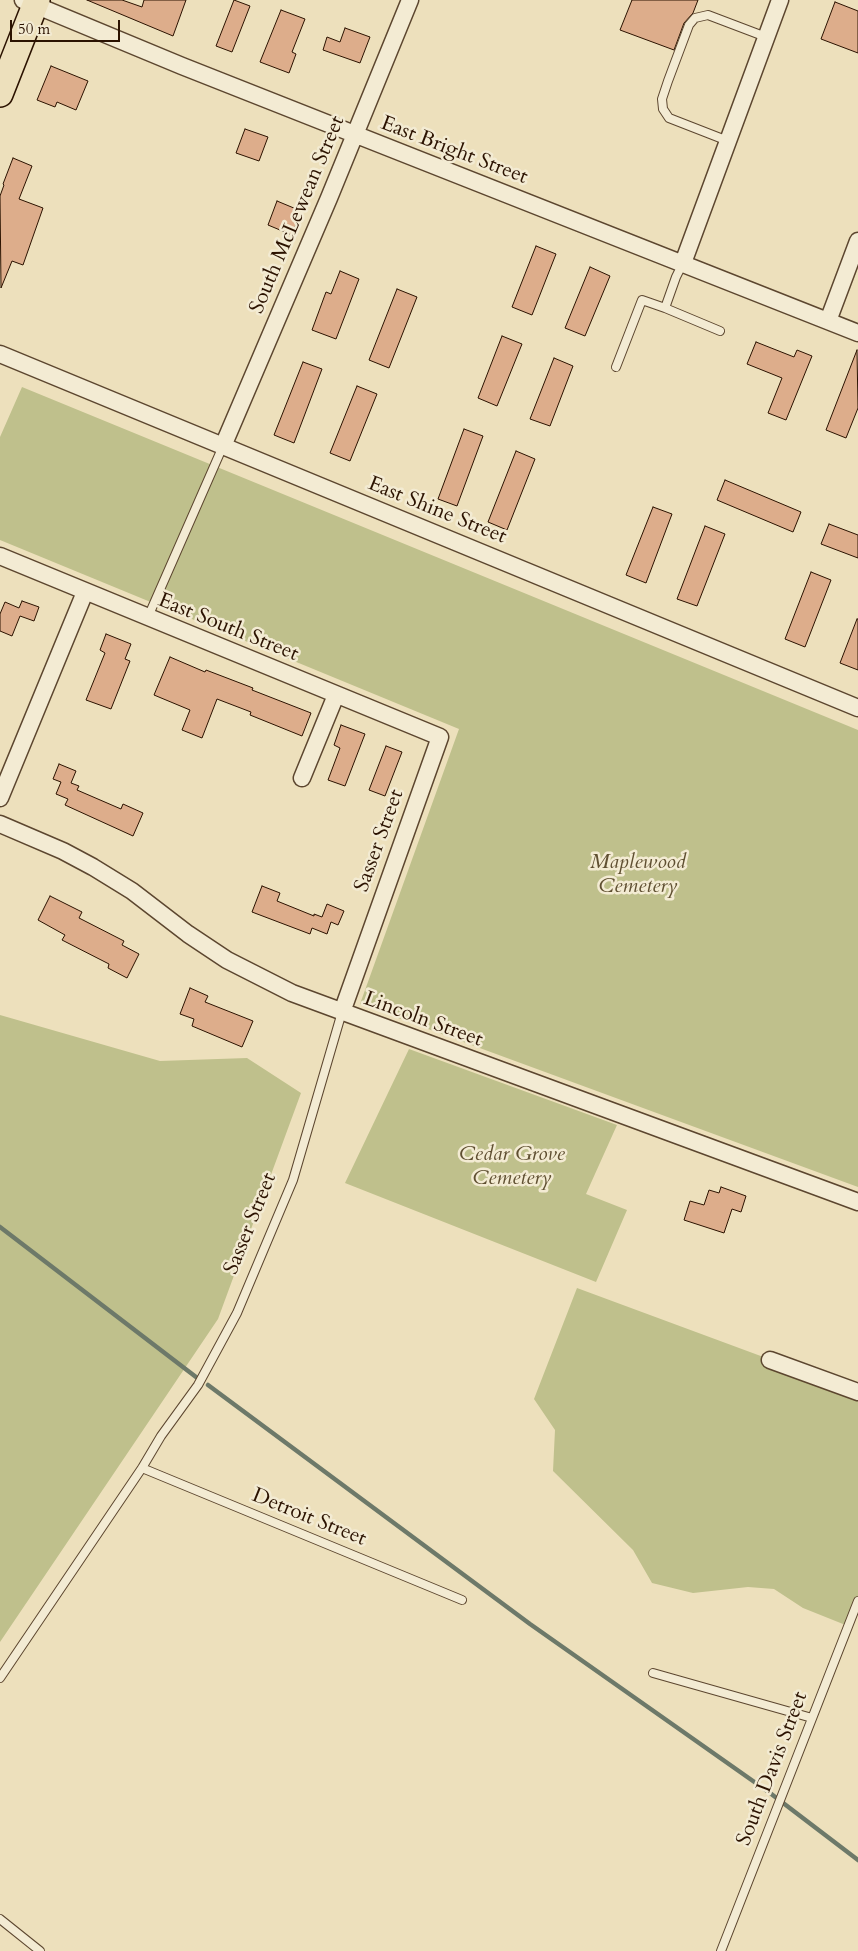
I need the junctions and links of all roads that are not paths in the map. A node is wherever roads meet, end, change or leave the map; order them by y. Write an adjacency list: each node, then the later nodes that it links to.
1 (410, 0): 6 (street, South McLewean Street)
2 (780, 0): 4 (street)
3 (32, 2): 5 (main road); 6 (street, East Bright Street)
4 (766, 38): 7 (street); 7 (lane)
5 (0, 94)
6 (355, 135): 9 (street, East Bright Street); 16 (street, South McLewean Street)
7 (728, 141): 9 (street)
8 (858, 241): 11 (street)
9 (683, 263): 10 (lane); 11 (street, East Bright Street)
10 (665, 308): 12 (lane); 15 (lane)
11 (828, 321): 13 (street, East Bright Street)
12 (720, 331)
13 (858, 333)
14 (0, 354): 16 (street, East Shine Street)
15 (616, 367)
16 (223, 446): 19 (lane); 21 (street, East Shine Street)
17 (0, 556): 18 (street, East South Street)
18 (85, 592): 19 (street, East South Street); 24 (street)
19 (148, 618): 20 (street, East South Street)
20 (336, 695): 22 (street, East South Street); 23 (street)
21 (858, 708)
22 (440, 737): 26 (street, Sasser Street)
23 (302, 778)
24 (0, 798)
25 (0, 824): 26 (street, Lincoln Street)
26 (342, 1012): 27 (street, Lincoln Street); 30 (lane, Sasser Street)
27 (858, 1202)
28 (770, 1360): 29 (street)
29 (858, 1392)
30 (142, 1468): 31 (lane, Detroit Street); 34 (lane, Sasser Street)
31 (462, 1600)
32 (858, 1601): 35 (lane, South Davis Street)
33 (653, 1673): 35 (lane)
34 (0, 1678)
35 (812, 1718): 38 (lane, South Davis Street)
36 (0, 1919): 37 (lane)
37 (40, 1951)
38 (721, 1951)

